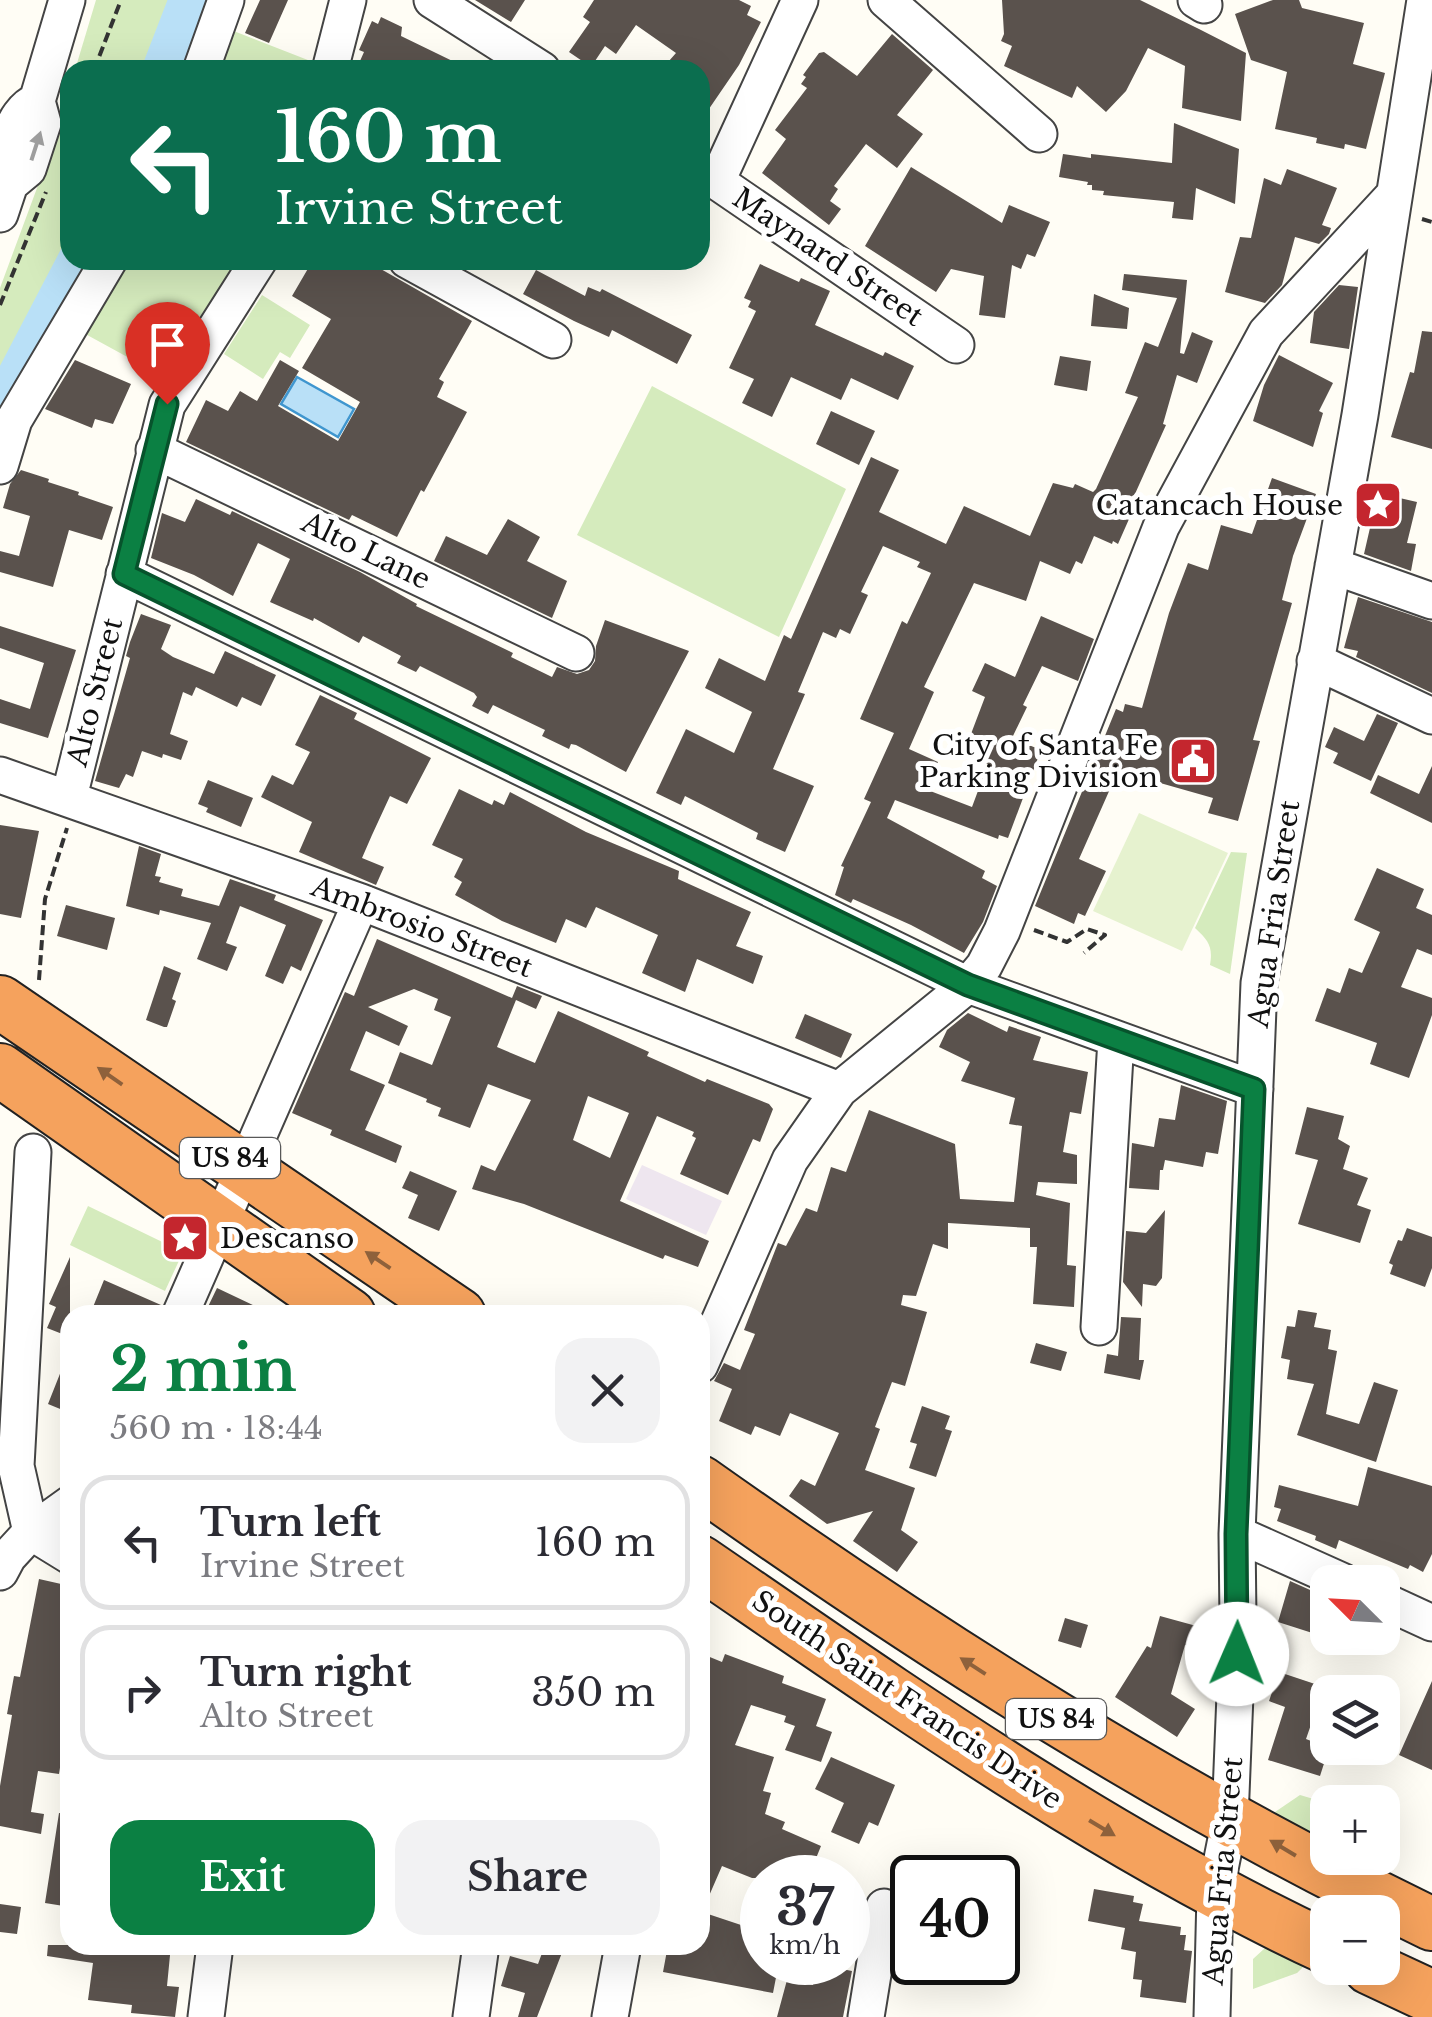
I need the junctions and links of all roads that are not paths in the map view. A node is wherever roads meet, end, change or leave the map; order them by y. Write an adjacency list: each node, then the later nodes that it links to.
1 (67, 0): 15 (street)
2 (226, 0): 8 (street)
3 (348, 0): 9 (street)
4 (432, 0): 10 (street)
5 (800, 0): 12 (street)
6 (886, 0): 11 (street)
7 (1425, 0): 14 (street, Agua Fria Street)
8 (205, 60)
9 (333, 60)
10 (526, 60)
11 (1039, 134)
12 (710, 172)
13 (710, 177): 20 (street, Maynard Street)
14 (1393, 196): 23 (street, Agua Fria Street); 32 (street)
15 (5, 199)
16 (103, 270): 22 (street)
17 (253, 270): 21 (street, Alto Street)
18 (425, 270): 19 (street)
19 (553, 340)
20 (956, 345)
21 (154, 450): 24 (street, Alto Street); 26 (street, Alto Lane)
22 (0, 466)
23 (1332, 566): 25 (street); 27 (street, Agua Fria Street)
24 (124, 574): 30 (street, Alto Street); 32 (street)
25 (1432, 601)
26 (576, 653)
27 (1315, 661): 28 (street); 36 (street, Agua Fria Street)
28 (1432, 716)
29 (0, 774): 30 (street, Ambrosio Street)
30 (72, 798): 31 (street, Ambrosio Street)
31 (361, 902): 37 (street, Ambrosio Street); 39 (street)
32 (968, 985): 34 (street); 37 (street)
33 (0, 1002): 39 (highway, US 84, one-way to 33)
34 (1116, 1038): 36 (street); 44 (street)
35 (0, 1070): 40 (highway, US 84)
36 (1254, 1089): 49 (street, Agua Fria Street)
37 (839, 1090): 45 (street)
38 (32, 1152): 48 (street)
39 (242, 1166): 40 (street); 43 (highway, US 84, one-way to 39)
40 (220, 1222): 41 (street); 42 (highway, US 84)
41 (184, 1305)
42 (335, 1305)
43 (444, 1305)
44 (1098, 1328)
45 (710, 1342)
46 (710, 1489): 56 (highway, US 84, one-way to 46)
47 (60, 1511): 48 (street)
48 (30, 1532): 50 (street); 53 (street)
49 (1236, 1534): 51 (street); 56 (street, Agua Fria Street)
50 (60, 1550)
51 (1310, 1567)
52 (710, 1569): 57 (highway, South Saint Francis Drive / US 84, one-way to 57)
53 (0, 1572)
54 (1400, 1608): 55 (street)
55 (1432, 1623)
56 (1230, 1820): 57 (street, Agua Fria Street); 59 (highway, US 84, one-way to 56)
57 (1215, 1894): 60 (highway, South Saint Francis Drive / US 84); 70 (street, Agua Fria Street)
58 (884, 1907): 69 (street)
59 (1432, 1924)
60 (1310, 1939)
61 (214, 1955): 66 (street)
62 (480, 1955): 67 (street)
63 (621, 1955): 68 (street)
64 (1400, 1982): 65 (highway)
65 (1432, 1996)
66 (206, 2017)
67 (471, 2017)
68 (610, 2017)
69 (866, 2017)
70 (1212, 2017)

